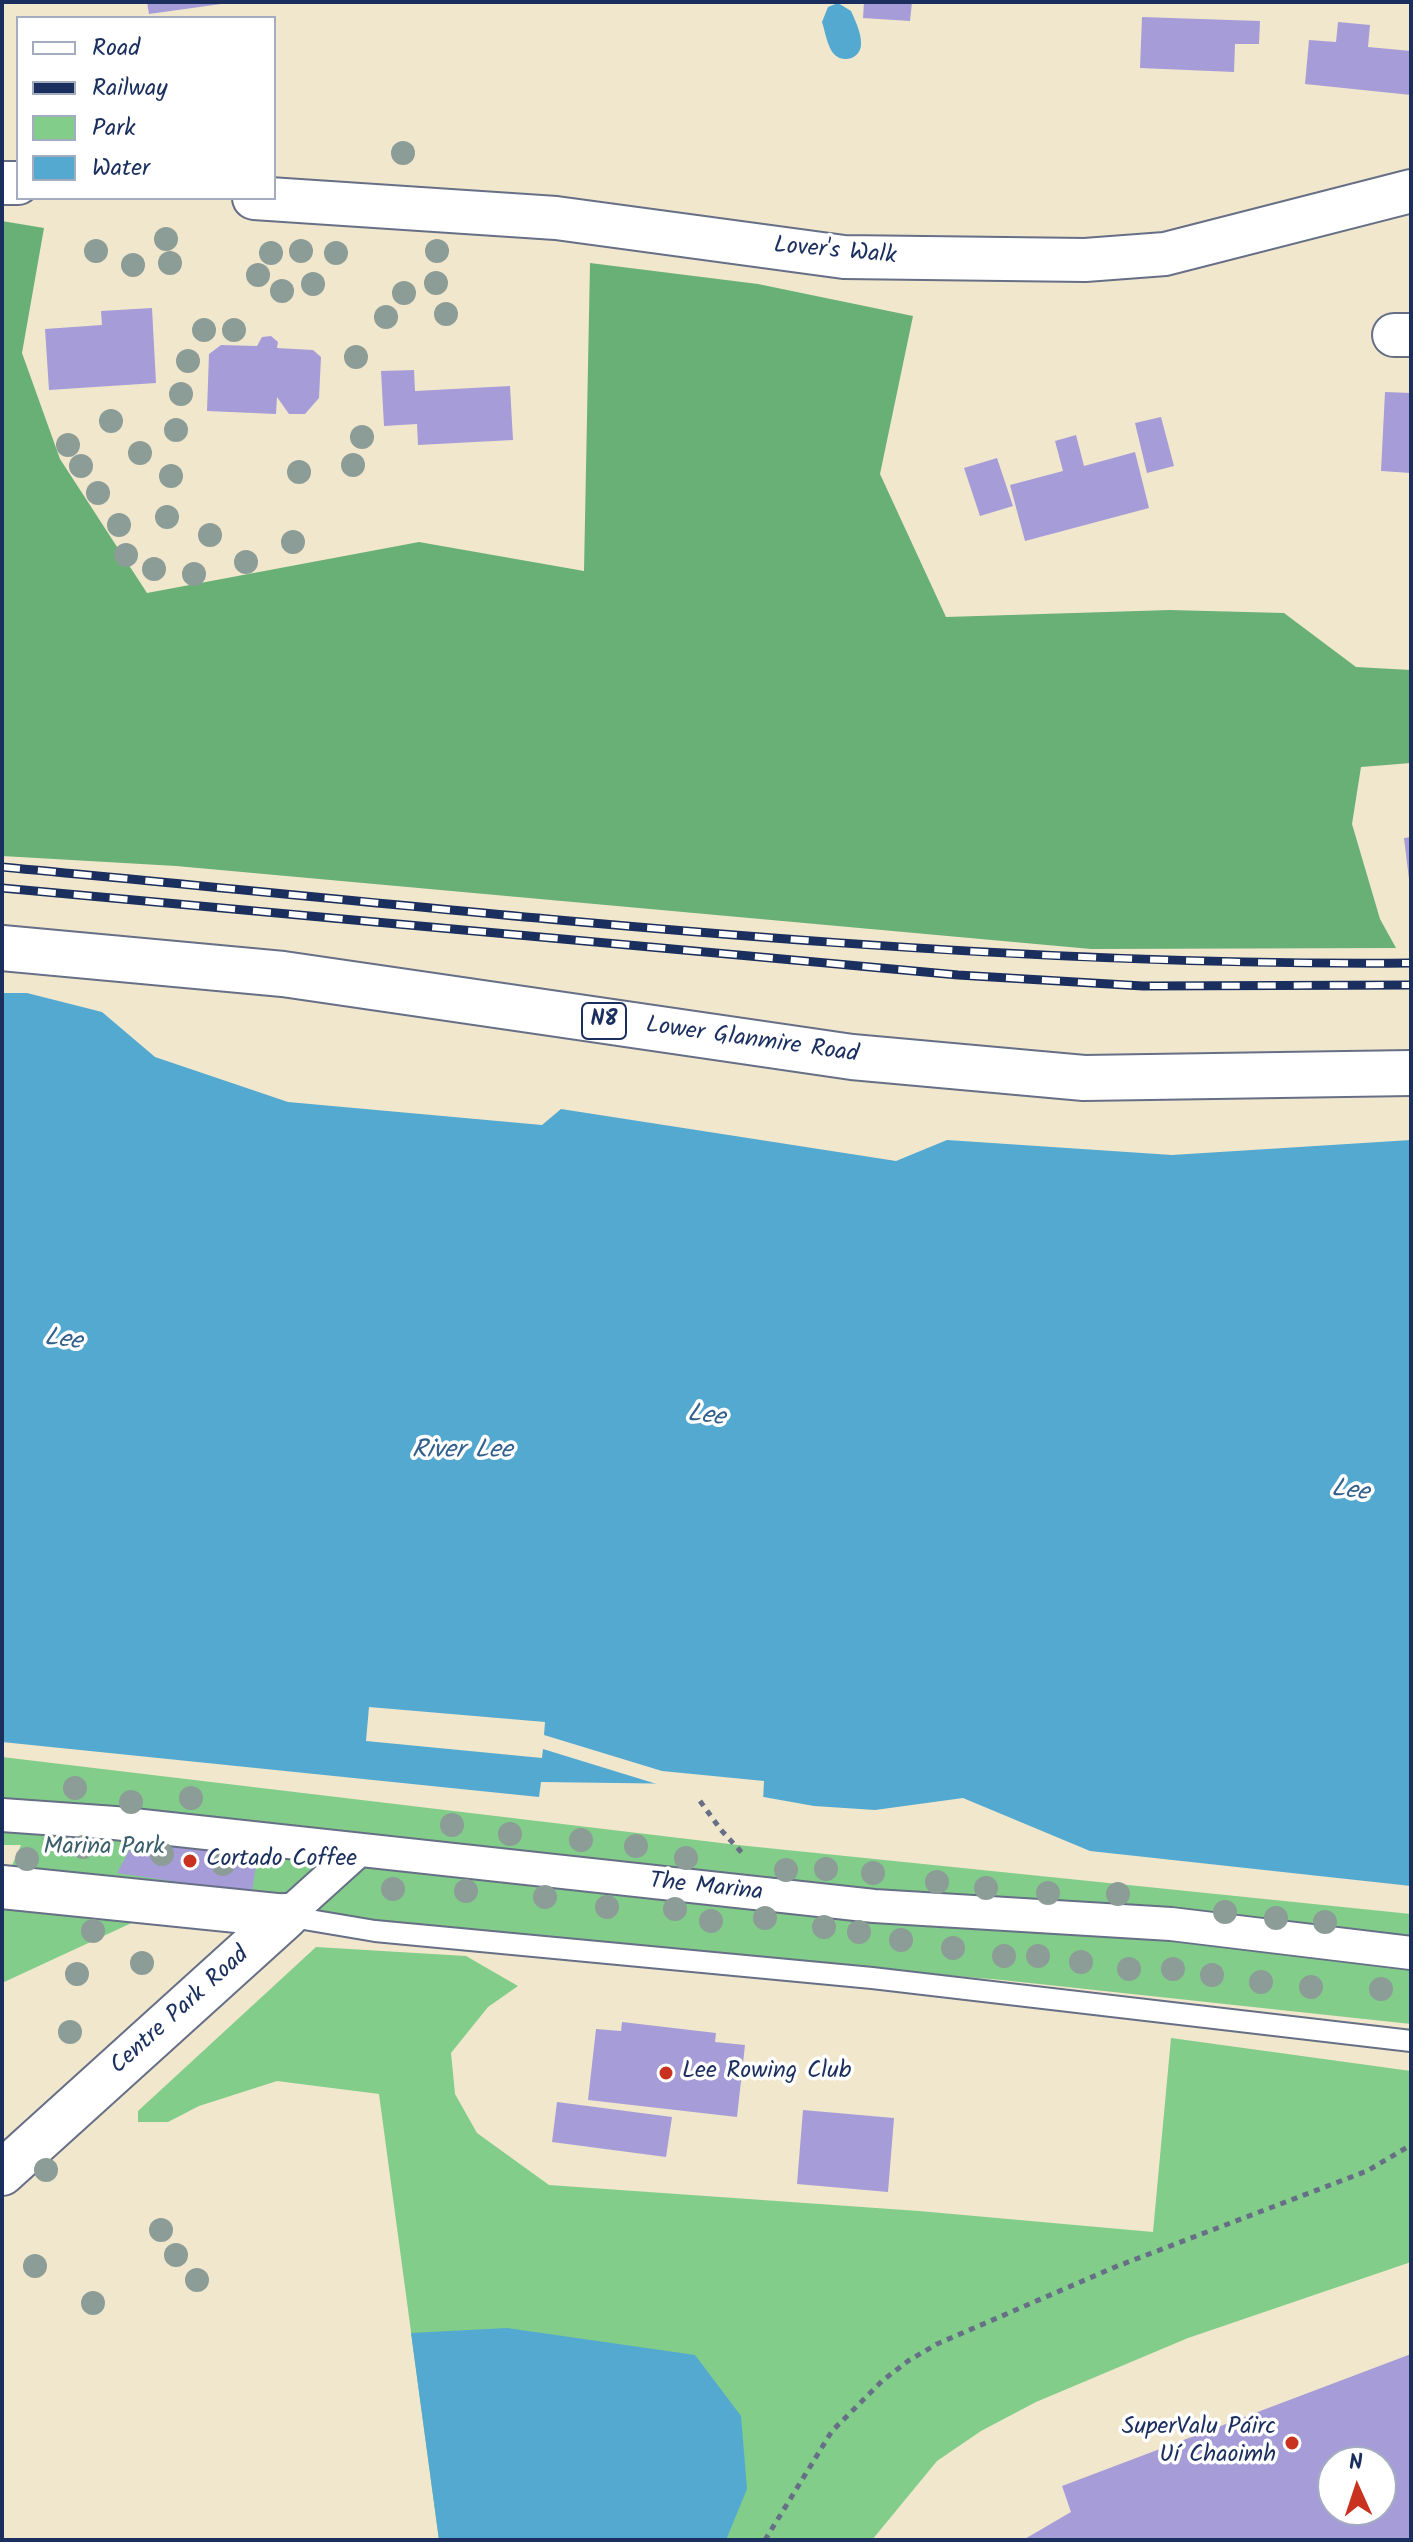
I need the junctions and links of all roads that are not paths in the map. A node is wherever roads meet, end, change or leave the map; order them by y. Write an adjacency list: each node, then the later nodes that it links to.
1 (1411, 191): 2 (street, Lover's Walk)
2 (276, 199)
3 (2, 948): 4 (main road, Lower Glanmire Road / N8)
4 (1411, 1073)
5 (2, 1815): 6 (street, The Marina)
6 (359, 1850): 8 (street, Centre Park Road); 9 (street, The Marina)
7 (2, 1887): 8 (street)
8 (286, 1916): 10 (lane); 11 (main road, Centre Park Road)
9 (1411, 1953)
10 (1411, 2041)
11 (2, 2173)

